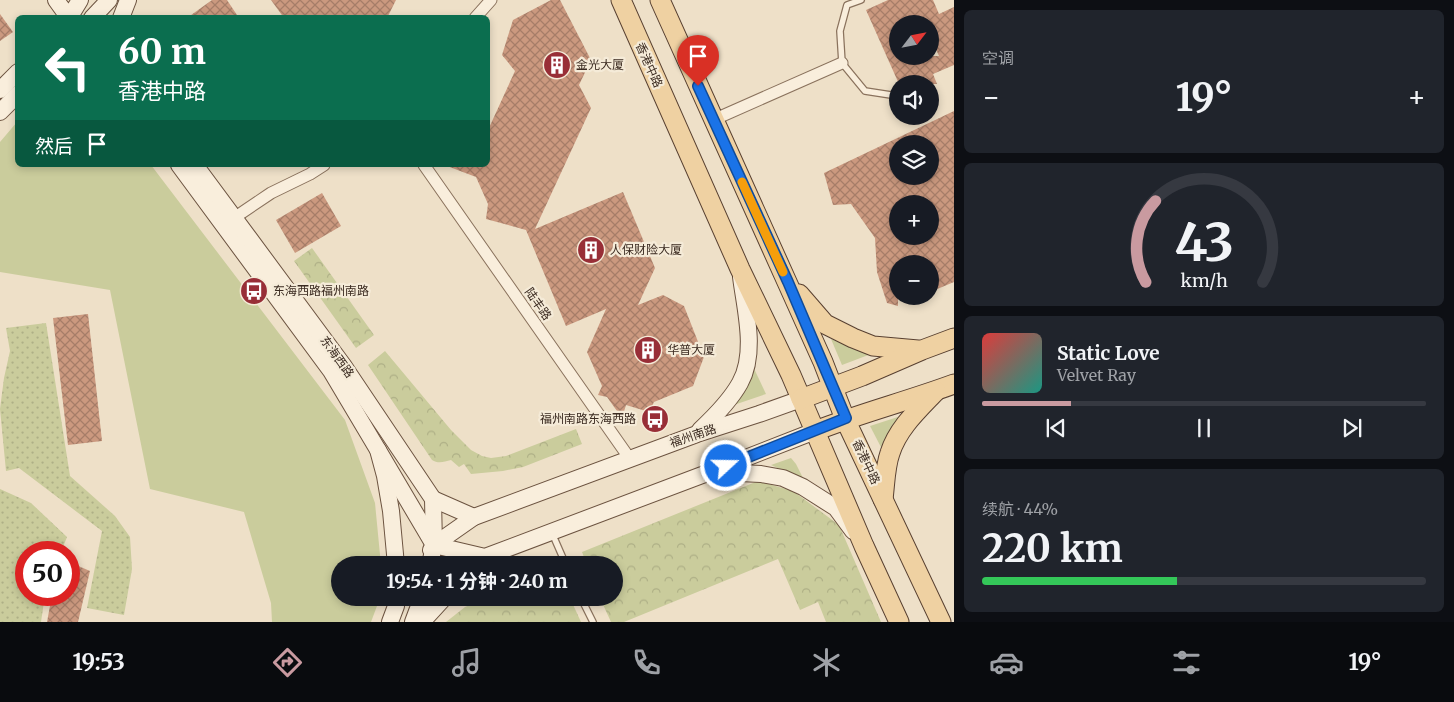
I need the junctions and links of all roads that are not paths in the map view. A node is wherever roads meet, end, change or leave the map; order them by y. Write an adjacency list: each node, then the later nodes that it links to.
1 (56, 0): 9 (main road)
2 (109, 0): 12 (main road)
3 (128, 0): 13 (main road)
4 (491, 0): 14 (street)
5 (621, 0): 27 (main road, 香港中路)
6 (660, 0): 21 (main road, 香港中路)
7 (861, 0): 15 (lane)
8 (78, 1): 10 (main road); 11 (main road)
9 (67, 15)
10 (71, 15)
11 (88, 15)
12 (93, 15)
13 (122, 15)
14 (478, 15)
15 (842, 63): 18 (lane); 21 (street)
16 (15, 75): 17 (main road)
17 (0, 90)
18 (889, 95)
19 (15, 97): 20 (main road)
20 (0, 112)
21 (713, 120): 28 (main road, 香港中路)
22 (181, 167): 38 (main road, 东海西路)
23 (196, 167): 26 (main road, 东海西路)
24 (321, 167): 26 (street)
25 (425, 167): 39 (street, 陆丰路)
26 (234, 218): 41 (main road, 东海西路)
27 (740, 269): 34 (main road, 香港中路); 37 (main road)
28 (788, 282): 30 (main road); 32 (main road, 香港中路)
29 (954, 338): 30 (main road, 福州南路)
30 (922, 350): 32 (main road, 福州南路)
31 (954, 384): 33 (main road)
32 (832, 387): 34 (main road, 福州南路); 35 (main road, 香港中路)
33 (936, 391): 35 (main road); 42 (main road)
34 (801, 399): 36 (main road, 香港中路); 37 (main road, 福州南路)
35 (846, 418): 36 (main road); 42 (main road, 香港中路)
36 (815, 430): 40 (main road); 46 (main road, 香港中路)
37 (697, 434): 39 (main road, 福州南路)
38 (378, 450): 45 (main road); 47 (main road, 东海西路)
39 (630, 459): 43 (main road, 福州南路)
40 (710, 472): 44 (main road); 46 (main road)
41 (432, 499): 43 (main road); 45 (main road)
42 (883, 499): 62 (main road, 香港中路)
43 (474, 517): 45 (main road, 福州南路)
44 (551, 531): 51 (main road); 52 (lane)
45 (434, 546): 48 (main road); 49 (main road); 50 (main road)
46 (864, 546): 61 (main road, 香港中路)
47 (395, 556)
48 (428, 556)
49 (432, 556)
50 (465, 556)
51 (493, 556)
52 (562, 556)
53 (395, 606): 57 (main road)
54 (419, 606): 58 (main road)
55 (437, 606): 59 (main road)
56 (586, 606): 60 (lane)
57 (390, 622)
58 (413, 622)
59 (422, 622)
60 (593, 622)
61 (899, 622)
62 (941, 622)

